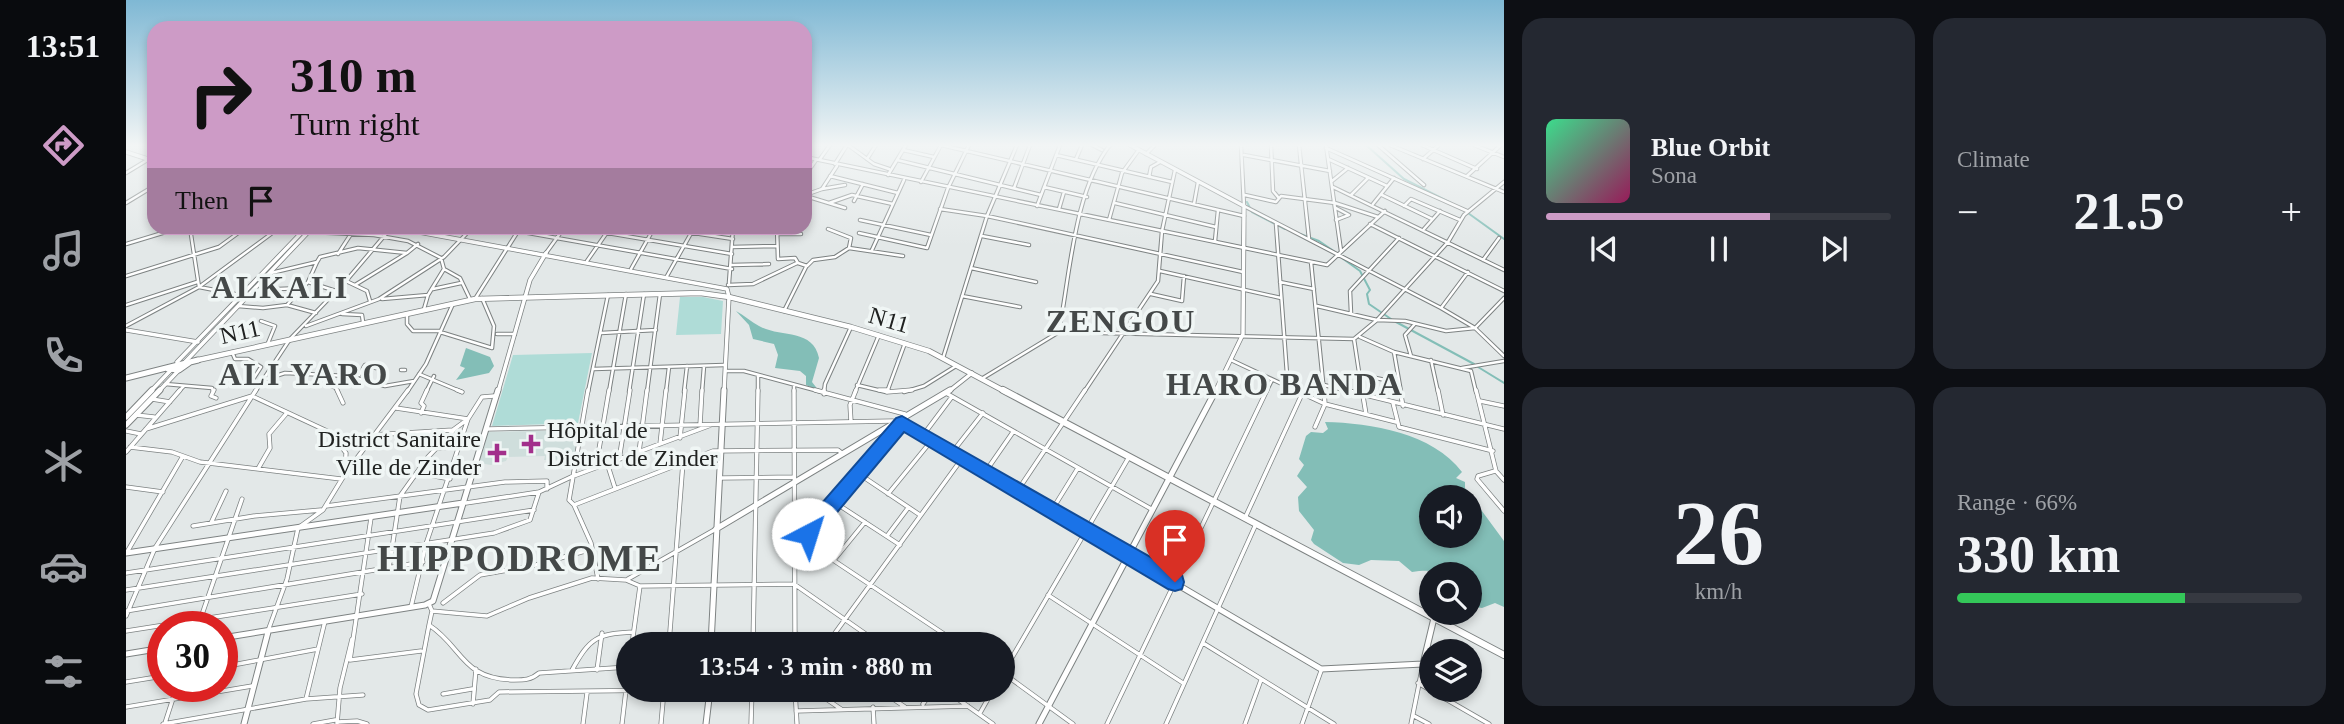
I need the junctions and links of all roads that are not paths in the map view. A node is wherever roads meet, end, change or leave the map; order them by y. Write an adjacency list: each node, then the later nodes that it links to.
1 (1394, 178): 34 (street)
2 (828, 179): 42 (street)
3 (841, 179): 31 (street)
4 (904, 179): 30 (street); 46 (street)
5 (923, 179): 30 (street)
6 (952, 179): 39 (street)
7 (976, 179): 33 (street)
8 (1002, 179): 33 (street)
9 (1017, 179): 40 (street)
10 (1047, 179): 36 (street)
11 (1087, 179): 25 (street)
12 (1120, 179): 37 (street)
13 (1157, 179): 28 (street)
14 (1173, 179): 28 (street)
15 (1192, 179): 29 (street)
16 (1243, 179): 51 (street)
17 (1273, 179): 55 (street)
18 (1302, 179): 58 (street)
19 (1335, 179): 26 (street)
20 (1367, 179): 52 (street)
21 (1370, 179): 34 (street)
22 (1396, 179): 77 (street)
23 (1416, 179): 35 (street)
24 (1474, 179): 41 (street)
25 (1092, 180): 37 (street); 54 (street)
26 (1332, 181): 38 (street)
27 (1504, 181): 41 (street)
28 (1172, 182): 57 (street)
29 (1198, 182): 65 (street); 68 (street)
30 (921, 183): 39 (street)
31 (863, 184): 46 (street); 48 (street)
32 (845, 185): 42 (street)
33 (1000, 185): 40 (street); 56 (street)
34 (1387, 186): 53 (street)
35 (1424, 186)
36 (1044, 187): 44 (street); 50 (street)
37 (1118, 187): 57 (street); 62 (street)
38 (1333, 187): 52 (street); 63 (street)
39 (948, 188): 56 (street); 71 (street)
40 (1014, 188): 50 (street)
41 (1497, 188): 45 (street); 77 (street)
42 (822, 189): 47 (street)
43 (147, 190): 60 (street)
44 (1064, 192): 54 (street); 73 (street)
45 (1504, 192)
46 (898, 193): 64 (street)
47 (812, 194)
48 (858, 194): 59 (street); 61 (street); 64 (street)
49 (812, 195): 61 (street)
50 (1041, 195): 67 (street)
51 (1244, 195): 55 (street); 68 (street)
52 (1351, 195): 66 (street)
53 (1382, 195): 66 (street); 69 (street)
54 (1087, 197): 78 (street)
55 (1278, 197): 58 (street)
56 (994, 198): 67 (street); 80 (street)
57 (1168, 199): 65 (street); 79 (street)
58 (1304, 199): 63 (street); 127 (street)
59 (854, 201)
60 (126, 203)
61 (829, 203): 70 (street)
62 (1115, 203): 79 (street); 85 (street)
63 (1335, 203): 72 (street); 82 (street)
64 (893, 204): 89 (street)
65 (1194, 204): 74 (street)
66 (1372, 205): 75 (street)
67 (1037, 206): 73 (street)
68 (1244, 206): 81 (street); 88 (street)
69 (1404, 206): 76 (street); 83 (street)
70 (845, 208)
71 (940, 208): 80 (street); 116 (street)
72 (1336, 208): 86 (street); 86 (street)
73 (1059, 209): 78 (street)
74 (1218, 210): 81 (street); 91 (street)
75 (1385, 211): 82 (street); 93 (street)
76 (1440, 211): 83 (street); 87 (street)
77 (1468, 211): 87 (street)
78 (1082, 214): 85 (street); 117 (street)
79 (1166, 215): 91 (street); 94 (street)
80 (987, 216): 117 (street); 119 (street)
81 (1244, 216): 138 (street)
82 (1378, 217): 90 (street)
83 (1432, 219): 93 (street)
84 (860, 220): 89 (street)
85 (1109, 220): 94 (street)
86 (1336, 220): 145 (street)
87 (1460, 220): 129 (street)
88 (1276, 223): 127 (street); 149 (street)
89 (882, 224): 116 (street); 120 (street)
90 (1370, 224): 123 (street); 145 (street)
91 (1216, 227): 128 (street)
92 (828, 229): 139 (street)
93 (1423, 230): 129 (street)
94 (1162, 232): 128 (street); 148 (street)
95 (859, 233): 120 (street)
96 (156, 235): 130 (street)
97 (191, 235): 150 (street)
98 (235, 235): 150 (street)
99 (270, 235): 183 (street)
100 (302, 235): 197 (street)
101 (303, 235): 171 (street)
102 (350, 235): 146 (street)
103 (368, 235): 118 (street)
104 (447, 235): 121 (street)
105 (465, 235): 121 (street)
106 (514, 235): 134 (street)
107 (540, 235): 122 (street)
108 (559, 235): 122 (street)
109 (605, 235): 132 (street)
110 (618, 235): 126 (street)
111 (650, 235): 126 (street)
112 (690, 235): 135 (street)
113 (705, 235): 125 (street)
114 (733, 235): 125 (street)
115 (777, 235): 136 (street)
116 (931, 235): 120 (street)
117 (1077, 235): 148 (street); 231 (street)
118 (384, 236): 131 (street); 140 (street)
119 (982, 236): 133 (street); 163 (street)
120 (877, 237): 141 (street)
121 (462, 238): 134 (street); 153 (street)
122 (557, 238): 132 (street); 143 (street)
123 (1399, 238): 151 (street); 168 (street)
124 (1499, 238): 155 (street)
125 (733, 239): 137 (street)
126 (648, 240): 135 (street); 144 (street)
127 (1309, 241): 145 (street)
128 (1215, 242): 138 (street)
129 (1448, 242): 151 (street); 155 (street)
130 (126, 244)
131 (418, 244): 142 (street); 153 (street)
132 (598, 245): 144 (street); 156 (street)
133 (1029, 245)
134 (506, 246): 143 (street); 204 (street)
135 (684, 246): 147 (street); 154 (street)
136 (777, 246): 137 (street); 158 (street)
137 (732, 247): 147 (street)
138 (1243, 247): 149 (street); 169 (street)
139 (849, 248): 141 (street); 161 (street)
140 (373, 249): 142 (street); 146 (street); 175 (street)
141 (872, 250): 152 (street)
142 (407, 253): 181 (street)
143 (546, 253): 156 (street); 199 (street)
144 (640, 253): 154 (street); 165 (street)
145 (1340, 253): 159 (street); 168 (street)
146 (338, 254): 157 (street)
147 (732, 254): 162 (street)
148 (1161, 254): 167 (street); 169 (street)
149 (1277, 254): 159 (street); 180 (street)
150 (193, 255): 173 (street); 176 (street)
151 (1434, 255): 170 (street); 188 (street)
152 (903, 256)
153 (441, 258): 164 (street); 203 (street)
154 (676, 259): 162 (street); 172 (street)
155 (1483, 260): 166 (street)
156 (587, 261): 165 (street)
157 (317, 262): 171 (street); 177 (street)
158 (798, 262): 161 (street); 182 (street)
159 (1311, 262): 187 (street)
160 (769, 264): 162 (street)
161 (807, 266): 214 (street)
162 (732, 267): 182 (street)
163 (971, 268): 179 (street); 198 (street)
164 (444, 269): 178 (street); 185 (street)
165 (631, 269): 172 (street)
166 (1504, 270)
167 (1160, 271): 174 (street); 194 (street)
168 (1368, 271): 188 (street); 217 (street)
169 (1243, 272): 186 (street)
170 (1468, 272): 190 (street); 212 (street)
171 (268, 274): 197 (street)
172 (667, 275): 182 (street)
173 (126, 276)
174 (1184, 276): 186 (street); 194 (street)
175 (346, 281): 181 (street); 189 (street)
176 (197, 282): 183 (street); 207 (street)
177 (308, 282): 184 (street); 189 (street)
178 (462, 282): 185 (street); 204 (street)
179 (1036, 282)
180 (1280, 282): 187 (street); 201 (street)
181 (355, 285): 205 (street)
182 (726, 286): 200 (street)
183 (199, 287): 197 (street); 225 (street)
184 (303, 288): 197 (street); 208 (street)
185 (433, 289): 195 (street)
186 (1243, 289): 201 (street); 236 (street)
187 (1314, 289): 210 (street)
188 (1404, 290): 212 (street); 219 (street)
189 (336, 291): 215 (street)
190 (1504, 291)
191 (626, 294): 192 (main road, N11); 196 (main road, N11); 229 (street)
192 (643, 294): 193 (main road, N11); 227 (street)
193 (660, 294): 200 (main road, N11); 228 (street)
194 (1150, 294): 232 (street)
195 (428, 295): 203 (street); 213 (street)
196 (608, 295): 199 (main road, N11); 233 (street)
197 (244, 296): 209 (street); 243 (street)
198 (962, 296): 211 (street); 251 (street)
199 (526, 297): 204 (main road, N11); 235 (street)
200 (729, 297): 214 (main road, N11); 264 (street)
201 (1282, 298): 239 (street)
202 (1504, 298): 226 (street)
203 (379, 299): 205 (street)
204 (476, 299): 206 (main road, N11); 234 (street)
205 (370, 303): 218 (street)
206 (453, 303): 213 (main road, N11); 230 (street)
207 (126, 305)
208 (287, 305): 209 (street); 215 (street)
209 (238, 306): 246 (street)
210 (1317, 306): 217 (street); 240 (street)
211 (1020, 307)
212 (1441, 308): 226 (street)
213 (424, 309): 216 (main road, N11)
214 (784, 311): 224 (main road, N11)
215 (316, 313): 223 (street)
216 (408, 313): 221 (main road, N11); 230 (street)
217 (1352, 313): 219 (street)
218 (339, 314): 221 (street); 223 (street)
219 (1377, 320): 222 (street); 238 (street)
220 (261, 321): 244 (street)
221 (363, 322): 241 (main road, N11)
222 (1414, 324): 226 (street); 249 (street)
223 (304, 326): 241 (street)
224 (851, 327): 237 (main road, N11); 290 (street)
225 (126, 328): 243 (street)
226 (1475, 328): 250 (street)
227 (638, 330): 228 (street); 229 (street); 262 (street)
228 (656, 330): 263 (street)
229 (621, 331): 233 (street); 267 (street)
230 (441, 332): 234 (street); 269 (street)
231 (1059, 332): 232 (street); 275 (street)
232 (1123, 332): 236 (street); 319 (street)
233 (601, 333): 266 (street)
234 (496, 334): 235 (street)
235 (515, 334): 296 (street)
236 (1243, 334): 239 (street); 253 (street)
237 (879, 335): 245 (main road, N11); 282 (street)
238 (1359, 336): 242 (street); 248 (street)
239 (1284, 338): 240 (street); 287 (street)
240 (1320, 338): 242 (street); 283 (street)
241 (290, 339): 244 (main road, N11); 277 (street)
242 (1354, 339): 270 (street)
243 (196, 342): 246 (street); 256 (street)
244 (268, 343): 247 (main road, N11)
245 (905, 343): 251 (main road, N11); 289 (street)
246 (204, 344): 256 (street)
247 (232, 352): 252 (main road, N11); 285 (street)
248 (1394, 352): 249 (street); 280 (street)
249 (1411, 356): 254 (street)
250 (1504, 356)
251 (943, 358): 259 (main road, N11)
252 (198, 359): 256 (highway)
253 (1231, 360): 278 (street); 380 (street)
254 (1431, 360): 265 (street); 313 (street)
255 (1504, 361): 265 (street)
256 (178, 366): 276 (highway); 281 (street); 294 (street)
257 (687, 366): 258 (street); 260 (street); 331 (street)
258 (704, 366): 264 (street); 325 (street)
259 (956, 366): 268 (main road, N11); 289 (street)
260 (669, 367): 263 (street); 330 (street)
261 (376, 368): 273 (street)
262 (631, 368): 263 (street); 267 (street); 323 (street)
263 (651, 368): 324 (street)
264 (726, 368): 271 (street); 327 (street)
265 (1461, 368): 299 (street)
266 (594, 369): 267 (street); 335 (street)
267 (613, 369): 336 (street)
268 (972, 373): 275 (main road, N11); 292 (street)
269 (419, 374): 274 (street); 279 (street)
270 (1360, 374): 280 (street); 293 (street)
271 (758, 375): 286 (street); 328 (street)
272 (328, 376): 273 (street); 277 (street); 301 (street)
273 (348, 376): 279 (street)
274 (434, 376): 288 (street); 307 (street)
275 (983, 377): 319 (main road, N11)
276 (126, 378)
277 (263, 380): 285 (street)
278 (1272, 380): 287 (street); 397 (street)
279 (415, 381): 306 (street)
280 (1399, 383): 304 (street)
281 (165, 384): 284 (street); 294 (street)
282 (857, 385): 289 (street); 298 (street)
283 (1324, 385): 293 (street); 302 (street)
284 (184, 386): 297 (street); 300 (street)
285 (258, 386): 295 (street)
286 (794, 386): 290 (street); 321 (street)
287 (1288, 388): 291 (street)
288 (462, 392)
289 (887, 392)
290 (824, 394): 298 (street)
291 (1302, 394): 302 (street); 412 (street)
292 (948, 395): 308 (street); 312 (street); 344 (street)
293 (1363, 395): 303 (street); 310 (street)
294 (149, 396): 300 (street); 311 (street); 314 (street)
295 (252, 396): 309 (street); 333 (street); 365 (street)
296 (497, 396): 316 (street); 334 (street)
297 (216, 398)
298 (852, 401): 312 (street); 317 (street)
299 (1479, 401): 305 (street); 329 (street)
300 (170, 402): 315 (street)
301 (343, 403)
302 (1325, 404): 310 (street); 332 (street)
303 (1393, 404): 304 (street); 320 (street)
304 (1403, 406): 313 (street)
305 (1504, 406)
306 (396, 408): 307 (street); 341 (street)
307 (422, 413): 316 (street)
308 (983, 413): 340 (street); 353 (street)
309 (286, 414): 343 (street); 367 (street)
310 (1366, 414): 320 (street)
311 (135, 415): 315 (street); 322 (street)
312 (908, 415): 318 (street)
313 (1443, 415): 329 (street)
314 (126, 417)
315 (153, 417): 333 (street)
316 (468, 419): 339 (street); 349 (street)
317 (851, 422): 318 (street); 321 (street)
318 (901, 422): 344 (street); 359 (street); 374 (street)
319 (1062, 422): 354 (street); 362 (main road, N11)
320 (1396, 422): 355 (street)
321 (794, 423): 328 (street); 357 (street)
322 (126, 425)
323 (623, 425): 324 (street); 336 (street); 363 (street)
324 (643, 425): 330 (street); 356 (street)
325 (700, 425): 326 (street); 331 (street)
326 (711, 425): 327 (street); 345 (street)
327 (723, 425): 328 (street); 352 (street)
328 (758, 425): 358 (street)
329 (1486, 425): 337 (street); 355 (street)
330 (661, 426): 331 (street); 347 (street)
331 (681, 426): 345 (street)
332 (1315, 427)
333 (146, 429): 342 (street)
334 (487, 429): 335 (street); 348 (street)
335 (582, 429): 336 (street); 375 (street)
336 (602, 429): 368 (street)
337 (1504, 429)
338 (126, 430): 342 (street)
339 (453, 430): 341 (street); 350 (street)
340 (1013, 432): 354 (street); 370 (street)
341 (378, 433): 343 (street); 373 (street)
342 (141, 434): 351 (street)
343 (332, 434): 373 (street)
344 (923, 435): 346 (street)
345 (680, 438): 347 (street)
346 (933, 440): 353 (street); 394 (street)
347 (660, 445): 356 (street)
348 (482, 446): 349 (street); 385 (street)
349 (461, 447): 350 (street); 381 (street)
350 (436, 448): 372 (street)
351 (128, 449): 360 (street)
352 (721, 450): 358 (street); 364 (street); 379 (street)
353 (954, 450): 361 (street)
354 (1045, 450): 369 (street); 391 (street)
355 (1493, 451): 371 (street)
356 (639, 452): 363 (street)
357 (794, 452): 358 (street); 359 (street); 377 (street)
358 (758, 453): 376 (street)
359 (844, 454): 383 (street)
360 (183, 456): 365 (street); 392 (street)
361 (964, 457): 370 (street); 411 (street)
362 (1129, 457): 380 (main road, N11); 386 (street)
363 (619, 460): 366 (street)
364 (683, 462): 387 (street); 437 (street)
365 (209, 463): 367 (street); 433 (street)
366 (607, 466): 368 (street); 387 (street)
367 (259, 468): 378 (street)
368 (596, 468): 375 (street)
369 (1078, 468): 386 (street); 406 (street)
370 (986, 471): 391 (street)
371 (1496, 471): 382 (street); 408 (street)
372 (417, 472): 381 (street); 395 (street)
373 (345, 474): 378 (street)
374 (858, 474): 394 (street); 398 (street)
375 (570, 477): 389 (street); 400 (street)
376 (757, 477): 377 (street); 379 (street); 402 (street)
377 (794, 477): 383 (street)
378 (341, 479): 403 (street)
379 (719, 479): 421 (street)
380 (1170, 479): 397 (main road, N11); 407 (street)
381 (450, 480): 388 (street)
382 (1504, 480)
383 (795, 485): 402 (street); 429 (street)
384 (126, 487): 392 (street)
385 (470, 487): 388 (street); 389 (street); 399 (street)
386 (1112, 487): 407 (street); 422 (street)
387 (615, 488): 400 (street)
388 (446, 489): 395 (street); 401 (street)
389 (547, 489): 393 (street)
390 (226, 491): 415 (street)
391 (1018, 491): 406 (street)
392 (163, 492): 436 (street)
393 (539, 492): 399 (street); 405 (street)
394 (888, 494): 404 (street)
395 (400, 496): 403 (street); 409 (street)
396 (242, 499): 413 (street)
397 (1212, 501): 412 (main road, N11); 451 (street)
398 (834, 502): 414 (street); 427 (street)
399 (463, 503): 401 (street); 416 (street)
400 (574, 505): 434 (street)
401 (439, 506): 409 (street); 419 (street)
402 (756, 507): 421 (street); 453 (street)
403 (324, 508): 413 (street); 420 (street)
404 (908, 508): 411 (street); 426 (street)
405 (534, 510): 416 (street); 428 (street)
406 (1052, 510): 422 (street)
407 (1153, 510): 439 (street)
408 (1504, 511)
409 (397, 512): 410 (street); 423 (street)
410 (372, 514): 420 (street); 424 (street)
411 (920, 515): 431 (street)
412 (1245, 518): 417 (main road, N11)
413 (236, 519): 415 (street); 425 (street)
414 (864, 522): 426 (street); 441 (street)
415 (211, 523): 418 (street)
416 (457, 524): 419 (street); 428 (street)
417 (1256, 524): 468 (street); 469 (main road, N11)
418 (192, 526)
419 (432, 527): 423 (street); 430 (street)
420 (298, 528): 425 (street); 432 (street)
421 (716, 529): 437 (street); 458 (street)
422 (1087, 530): 439 (street); 462 (street)
423 (394, 531): 424 (street); 435 (street)
424 (369, 535): 432 (street); 438 (street)
425 (228, 536): 433 (street); 440 (street)
426 (887, 536): 431 (street)
427 (803, 540): 429 (street); 441 (street)
428 (452, 541): 430 (street); 465 (street)
429 (794, 541): 452 (street)
430 (426, 544): 435 (street); 442 (street)
431 (900, 545): 454 (street)
432 (295, 547): 440 (street); 443 (street)
433 (155, 548): 436 (street); 445 (street)
434 (592, 549): 449 (street); 464 (street)
435 (391, 550): 438 (street); 444 (street)
436 (126, 553)
437 (677, 553): 450 (street); 457 (street)
438 (367, 554): 443 (street); 446 (street)
439 (1129, 555): 451 (street); 478 (street)
440 (222, 557): 445 (street); 448 (street)
441 (834, 560): 454 (street)
442 (423, 562): 444 (street); 467 (street)
443 (288, 566): 448 (street); 455 (street)
444 (389, 568): 446 (street)
445 (145, 570): 447 (street); 459 (street)
446 (365, 572): 455 (street); 461 (street)
447 (126, 573)
448 (217, 575): 459 (street); 463 (street)
449 (598, 579): 450 (street); 472 (street)
450 (626, 580): 456 (street)
451 (1175, 582): 468 (street); 502 (street)
452 (794, 584): 453 (street); 476 (street); 488 (street)
453 (754, 585): 458 (street); 487 (street)
454 (869, 585): 476 (street); 491 (street)
455 (284, 586): 463 (street); 466 (street)
456 (640, 586): 457 (street); 484 (street)
457 (674, 586): 458 (street); 485 (street)
458 (713, 586): 486 (street)
459 (138, 589): 460 (street); 470 (street)
460 (126, 590)
461 (362, 594): 466 (street); 475 (street)
462 (1048, 595): 478 (street); 499 (street)
463 (208, 597): 470 (street); 471 (street)
464 (443, 603)
465 (429, 604): 467 (street); 472 (street)
466 (279, 606): 473 (street); 483 (street)
467 (411, 607): 475 (street)
468 (1218, 607): 495 (street); 507 (street)
469 (1419, 609)
470 (127, 610): 474 (street)
471 (203, 611)
472 (432, 611): 479 (street)
473 (238, 612)
474 (126, 616)
475 (357, 617): 477 (street); 498 (street); 527 (street)
476 (844, 620): 489 (street); 490 (street)
477 (325, 621): 483 (street); 496 (street)
478 (1092, 623): 502 (street); 547 (street)
479 (429, 625): 498 (street); 506 (street)
480 (1449, 625): 501 (main road, N11)
481 (147, 627): 482 (street)
482 (126, 631)
483 (268, 632): 494 (street); 503 (street)
484 (633, 632)
485 (670, 632)
486 (711, 632)
487 (753, 632)
488 (795, 632)
489 (836, 632)
490 (862, 632)
491 (937, 632)
492 (616, 633): 493 (street)
493 (602, 634): 508 (street); 510 (street)
494 (238, 636)
495 (1202, 643): 514 (street); 517 (street)
496 (318, 649): 503 (street); 528 (street)
497 (147, 651): 500 (street)
498 (422, 651): 541 (street)
499 (1015, 652)
500 (126, 654)
501 (1504, 655)
502 (1139, 656): 517 (street); 569 (street)
503 (262, 661): 505 (street); 519 (street)
504 (1419, 664): 507 (street)
505 (238, 665)
506 (476, 669): 512 (street); 520 (street)
507 (1321, 669): 548 (street)
508 (597, 670): 509 (street); 510 (street)
509 (616, 670)
510 (572, 671): 512 (street)
511 (147, 679): 515 (street)
512 (532, 679): 522 (street)
513 (1419, 679): 518 (street)
514 (1261, 680): 548 (street); 571 (street)
515 (126, 682)
516 (1015, 682): 547 (street)
517 (1183, 683): 570 (street)
518 (1418, 683): 553 (street); 576 (street)
519 (256, 686): 521 (street); 549 (street)
520 (472, 688): 525 (street); 541 (street)
521 (238, 689)
522 (529, 691): 524 (street); 541 (street)
523 (616, 692): 524 (street)
524 (587, 693): 559 (street)
525 (443, 694)
526 (363, 695): 527 (street)
527 (339, 698): 528 (street); 554 (street)
528 (306, 699): 549 (street)
529 (155, 702): 544 (street)
530 (171, 702): 555 (street)
531 (624, 702): 560 (street)
532 (663, 702): 561 (street)
533 (709, 702): 562 (street)
534 (752, 702): 563 (street)
535 (796, 702): 551 (street)
536 (831, 702): 550 (street)
537 (898, 702): 546 (street)
538 (925, 702): 542 (street)
539 (962, 702): 543 (street)
540 (986, 702): 552 (street)
541 (473, 704)
542 (922, 706): 543 (street); 546 (street)
543 (968, 706): 552 (street)
544 (126, 707)
545 (873, 707): 546 (street); 550 (street); 565 (street)
546 (905, 707)
547 (1048, 707): 567 (street); 568 (street)
548 (1308, 708): 572 (street); 573 (street)
549 (248, 709): 555 (street); 556 (street)
550 (841, 709): 551 (street)
551 (796, 711): 564 (street)
552 (980, 713): 566 (street)
553 (1412, 715): 574 (street); 575 (street)
554 (336, 722): 557 (street); 558 (street)
555 (164, 724)
556 (244, 724)
557 (313, 724)
558 (366, 724)
559 (583, 724)
560 (621, 724)
561 (661, 724)
562 (706, 724)
563 (751, 724)
564 (796, 724)
565 (874, 724)
566 (993, 724)
567 (1039, 724)
568 (1073, 724)
569 (1107, 724)
570 (1166, 724)
571 (1245, 724)
572 (1303, 724)
573 (1334, 724)
574 (1410, 724)
575 (1429, 724)
576 (1489, 724)

